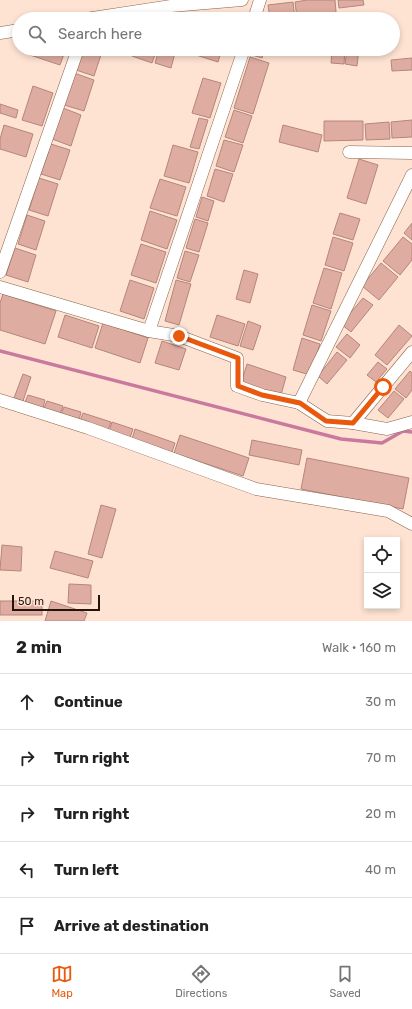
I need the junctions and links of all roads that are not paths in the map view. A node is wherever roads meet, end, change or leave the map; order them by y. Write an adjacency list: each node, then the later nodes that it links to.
1 (242, 0): 3 (street)
2 (260, 0): 4 (street)
3 (133, 12)
4 (256, 12)
5 (12, 31): 6 (street)
6 (0, 33)
7 (76, 56): 12 (street)
8 (242, 56): 14 (street)
9 (349, 152): 10 (street)
10 (412, 152)
11 (412, 175): 17 (street)
12 (0, 272)
13 (0, 287): 14 (street)
14 (149, 331): 17 (street)
15 (412, 352): 19 (street)
16 (0, 400): 20 (street)
17 (300, 403): 19 (street)
18 (412, 422): 19 (street)
19 (353, 423)
20 (412, 524)

